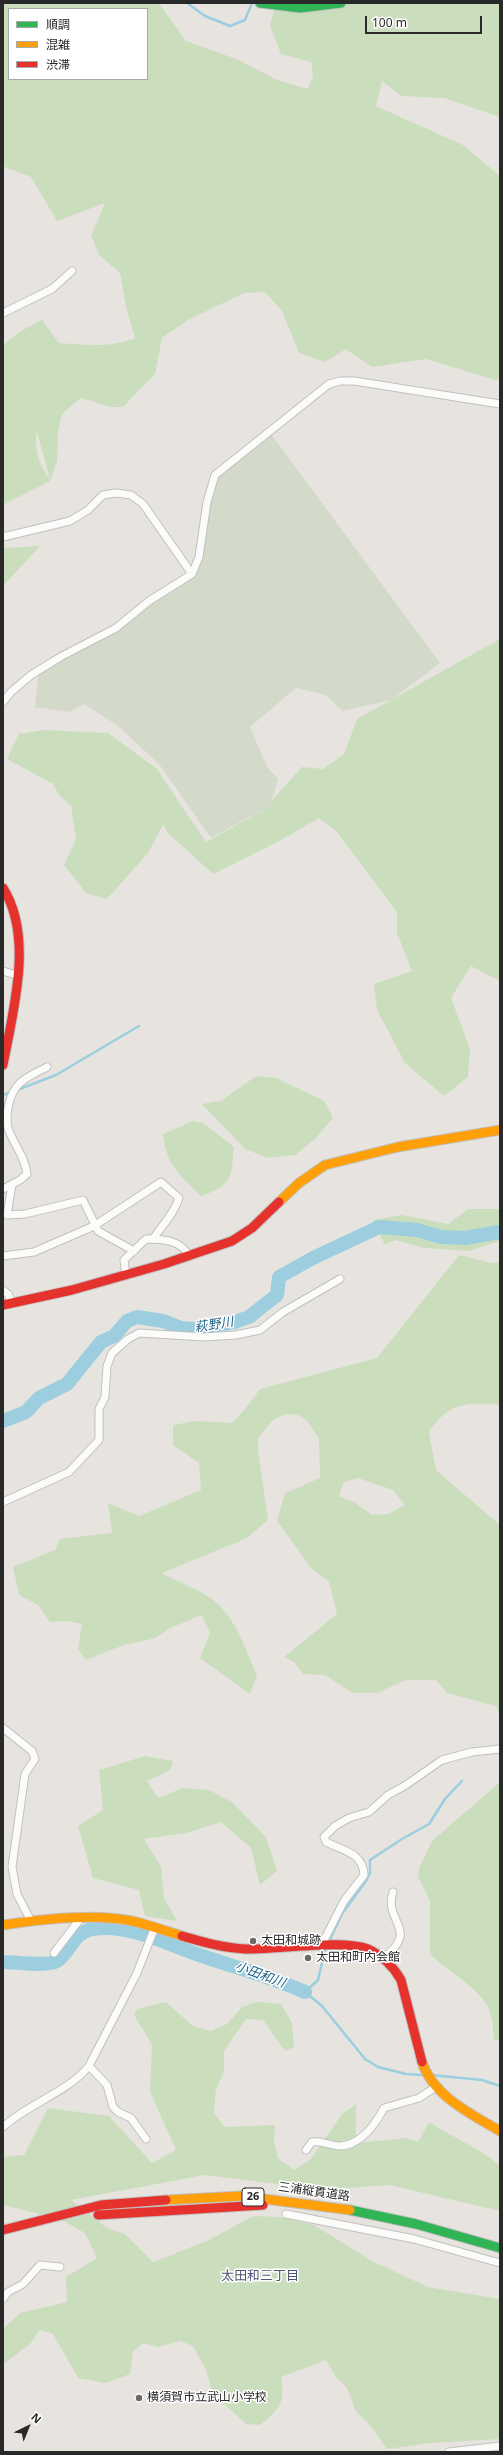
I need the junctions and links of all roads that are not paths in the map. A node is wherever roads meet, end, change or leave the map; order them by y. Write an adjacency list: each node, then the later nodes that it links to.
1 (260, 3): 2 (main road)
2 (341, 3)
3 (72, 271): 4 (street)
4 (3, 313)
5 (500, 404): 7 (street)
6 (3, 537): 7 (street)
7 (192, 574): 8 (street)
8 (3, 702)
9 (3, 888): 11 (main road)
10 (3, 971): 11 (street)
11 (16, 975): 12 (main road)
12 (3, 1065)
13 (47, 1067): 15 (street)
14 (500, 1130): 21 (main road)
15 (12, 1185): 16 (street); 17 (street)
16 (3, 1190)
17 (94, 1226): 18 (street); 19 (street); 20 (street)
18 (154, 1239): 19 (street); 21 (street)
19 (134, 1251): 22 (street)
20 (3, 1256)
21 (189, 1256): 22 (main road)
22 (126, 1275): 25 (main road)
23 (340, 1279): 26 (street)
24 (3, 1290): 25 (street)
25 (8, 1304)
26 (3, 1502)
27 (3, 1728): 31 (street)
28 (500, 1749): 34 (street)
29 (393, 1892): 36 (street)
30 (80, 1919): 31 (main road); 33 (main road); 35 (street)
31 (31, 1921): 32 (main road)
32 (3, 1925)
33 (155, 1927): 34 (main road); 37 (street)
34 (321, 1946): 36 (main road)
35 (54, 1953)
36 (383, 1958): 38 (main road)
37 (89, 2066): 39 (street); 41 (street)
38 (436, 2087): 40 (main road); 42 (street)
39 (3, 2126)
40 (500, 2131)
41 (146, 2139)
42 (306, 2150)
43 (286, 2214): 48 (street)
44 (3, 2230): 46 (main road, 三浦縦貫道路 / 26)
45 (3, 2235): 47 (main road, 三浦縦貫道路 / 26)
46 (500, 2248)
47 (500, 2252)
48 (500, 2263)
49 (60, 2267): 50 (street)
50 (3, 2299)
51 (500, 2446): 52 (street)
52 (449, 2452)

